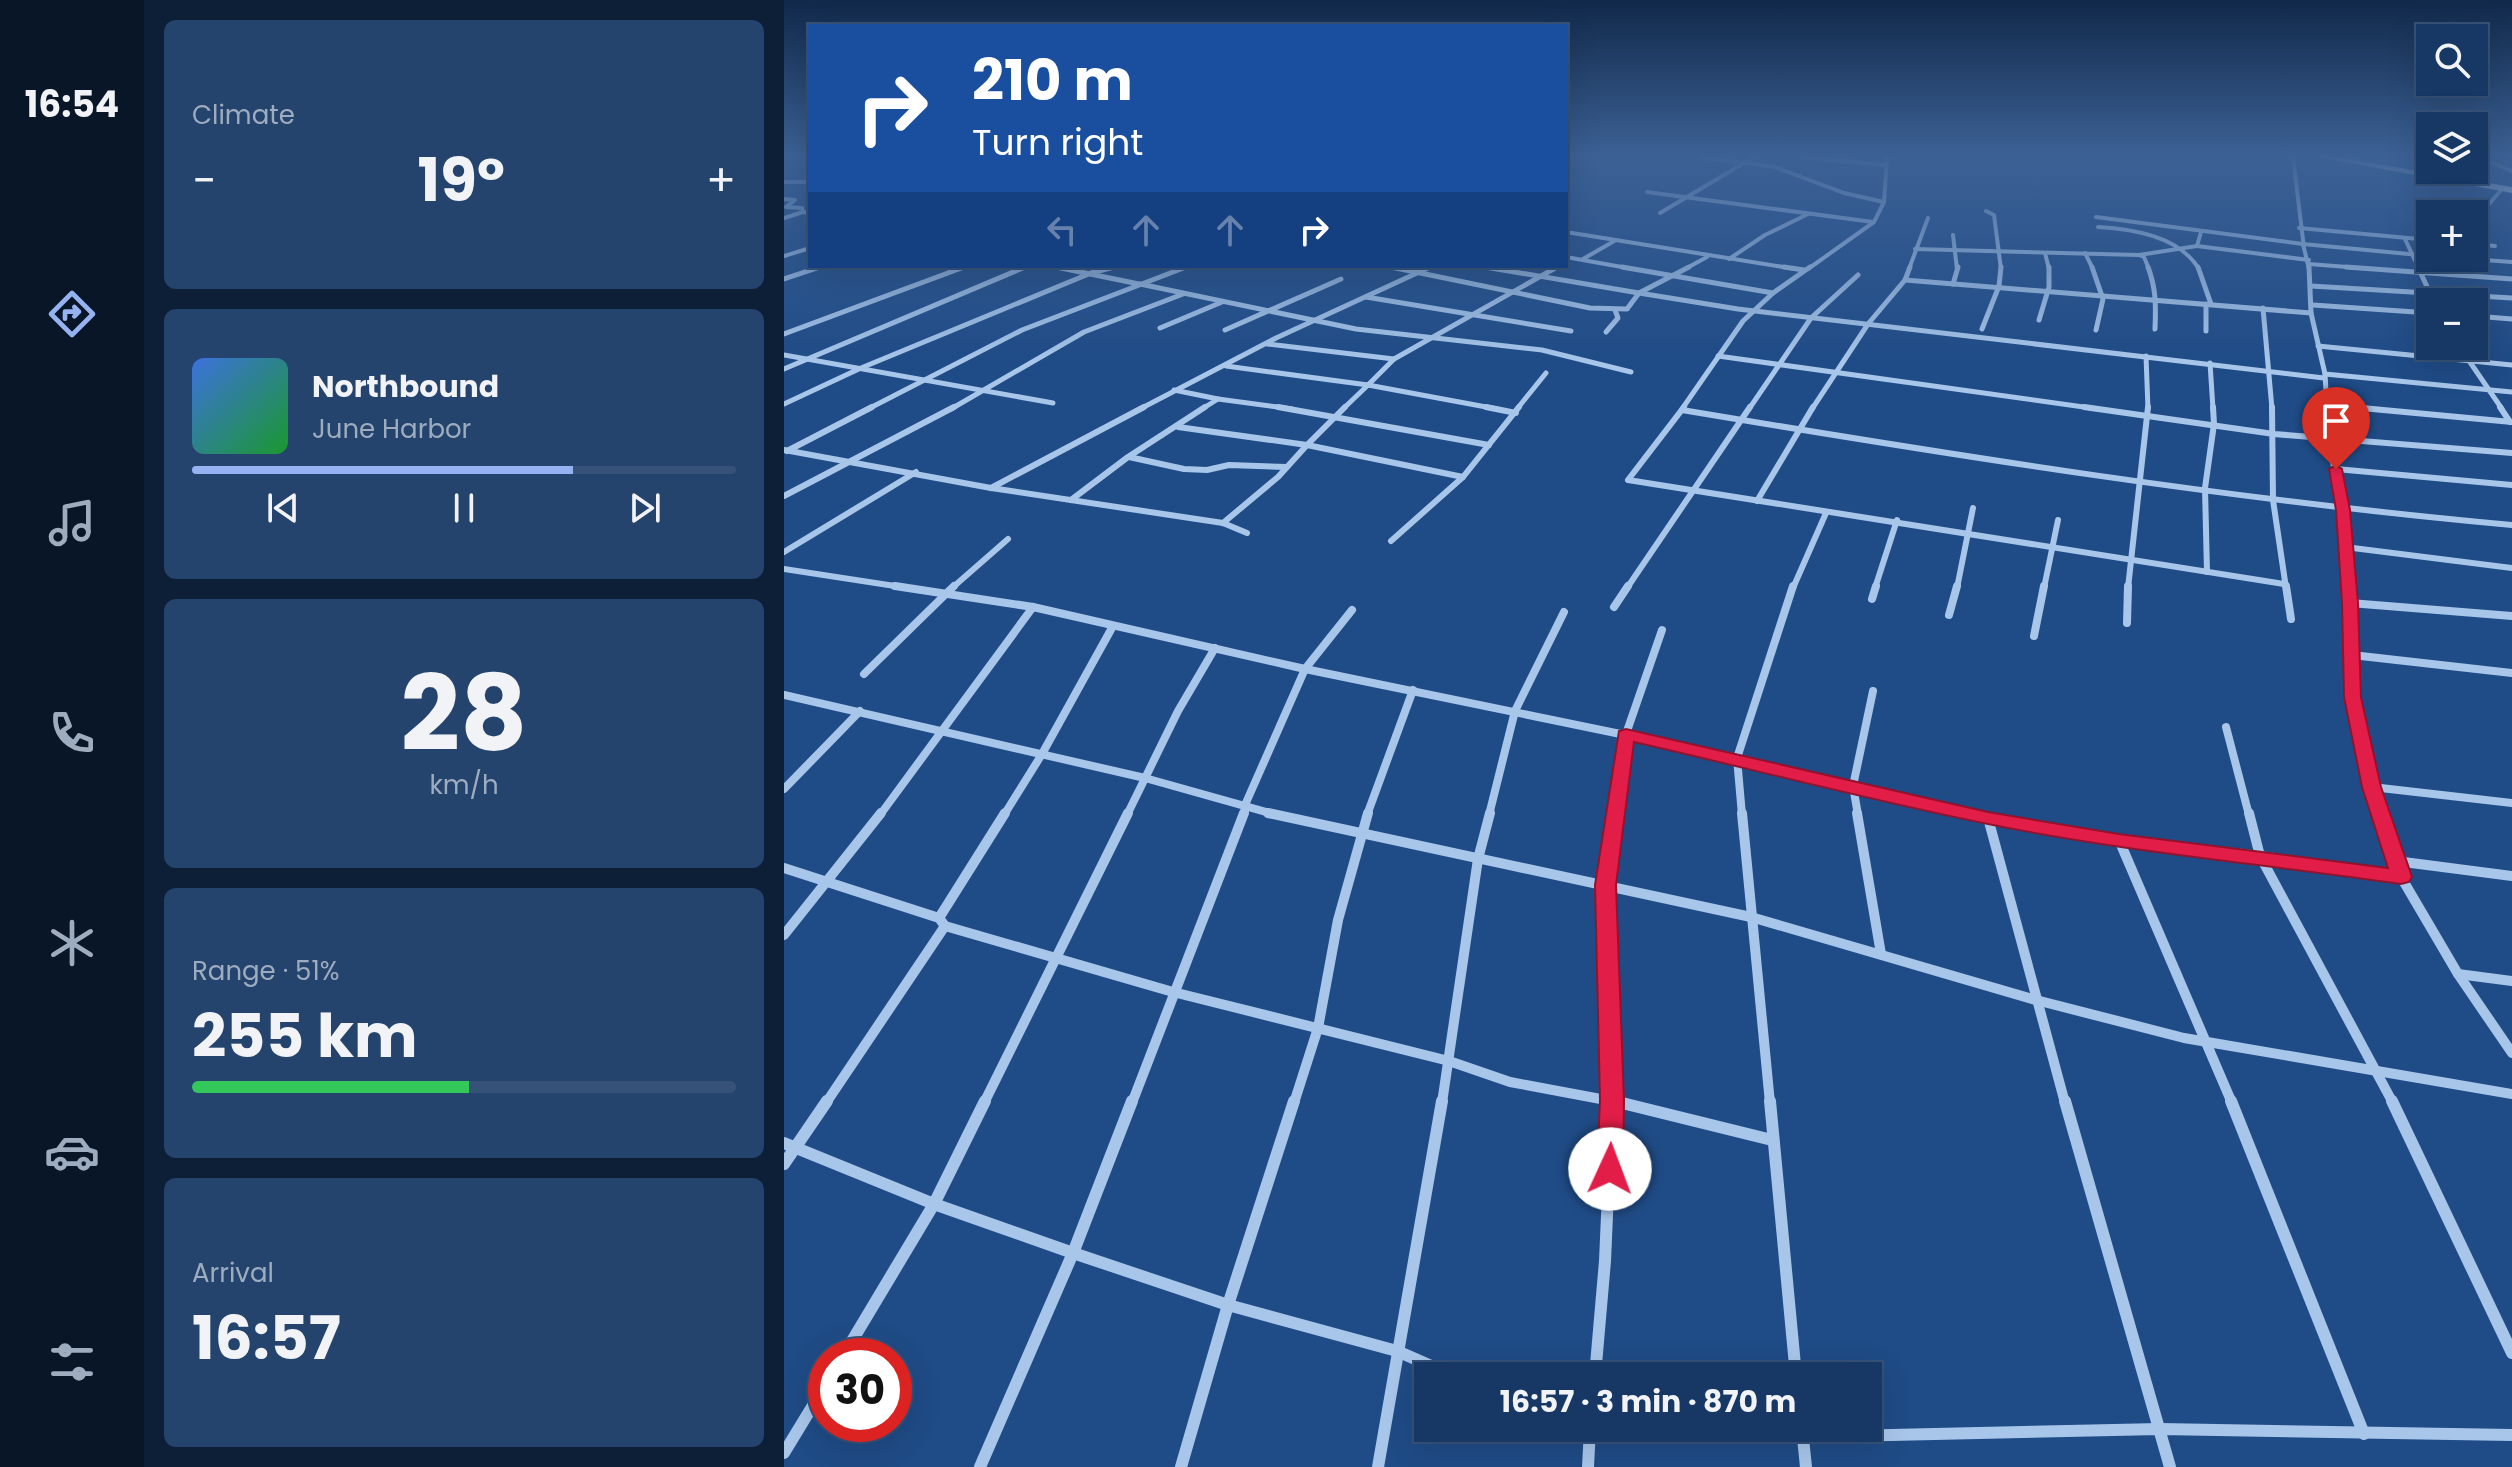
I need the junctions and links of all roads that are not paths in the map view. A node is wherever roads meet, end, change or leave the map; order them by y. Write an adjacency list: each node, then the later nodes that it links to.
1 (1785, 225): 33 (street)
2 (1869, 225): 47 (street)
3 (1925, 225): 20 (street)
4 (1994, 225): 23 (street)
5 (2155, 225): 10 (street)
6 (2302, 225): 35 (street)
7 (2098, 227): 21 (street)
8 (2299, 228): 12 (street)
9 (1568, 232): 14 (street)
10 (2201, 232): 15 (street); 17 (street)
11 (1953, 235): 22 (street)
12 (2405, 239): 13 (street); 27 (street)
13 (2416, 239)
14 (1616, 240): 30 (street); 32 (street)
15 (2303, 244): 27 (street); 35 (street)
16 (2488, 245): 18 (street)
17 (2197, 246): 21 (street); 35 (street)
18 (2495, 246)
19 (808, 249): 29 (street)
20 (1915, 249): 22 (street); 57 (street)
21 (2179, 250): 26 (street); 75 (street)
22 (1957, 251): 23 (street); 59 (street)
23 (2000, 252): 24 (street); 61 (street)
24 (2045, 253): 25 (street); 64 (street)
25 (2085, 253): 26 (street); 70 (street)
26 (2139, 255): 73 (street)
27 (2411, 255): 28 (street); 50 (street)
28 (2416, 255)
29 (784, 256)
30 (1707, 256): 33 (street); 51 (street)
31 (1568, 259): 32 (street)
32 (1582, 259): 51 (street)
33 (1728, 259): 47 (street)
34 (2488, 260): 36 (street)
35 (2307, 262): 50 (street); 60 (street)
36 (2512, 262)
37 (816, 268): 54 (street)
38 (961, 268): 98 (street)
39 (1022, 268): 105 (street)
40 (1063, 268): 48 (street)
41 (1110, 268): 48 (street)
42 (1183, 268): 58 (street)
43 (1396, 268): 49 (street)
44 (1427, 268): 49 (street)
45 (1494, 268): 53 (street)
46 (1555, 268): 53 (street)
47 (1805, 270): 67 (street)
48 (1091, 273): 58 (street); 112 (street)
49 (1416, 273): 65 (street); 69 (street)
50 (2418, 273): 56 (street); 62 (street)
51 (1675, 275): 66 (street); 67 (street)
52 (1858, 275): 85 (street)
53 (1544, 276): 65 (street); 66 (street)
54 (784, 279)
55 (1341, 279): 80 (street)
56 (2512, 279)
57 (1905, 280): 59 (street); 89 (street)
58 (1140, 284): 68 (street); 88 (street); 119 (street)
59 (1953, 284): 61 (street)
60 (2311, 286): 63 (street); 76 (street)
61 (1996, 287): 64 (street); 91 (street)
62 (2425, 288)
63 (2416, 291)
64 (2050, 292): 70 (street); 87 (street)
65 (1507, 293): 78 (street); 81 (street)
66 (1639, 293): 78 (street); 79 (street)
67 (1773, 293): 79 (street)
68 (1184, 294): 74 (street); 121 (street)
69 (1366, 296): 81 (street); 88 (street)
70 (2103, 296): 73 (street); 94 (street)
71 (2488, 296): 72 (street)
72 (2512, 298)
73 (2157, 300): 75 (street); 92 (street)
74 (1223, 302): 80 (street); 90 (street)
75 (2209, 304): 77 (street); 96 (street)
76 (2313, 305): 82 (street); 83 (street)
77 (2263, 308): 83 (street); 115 (street)
78 (1615, 310): 97 (street)
79 (1754, 310): 85 (street); 103 (street)
80 (1269, 312): 88 (street); 93 (street)
81 (1472, 312): 95 (street); 99 (street)
82 (2416, 312)
83 (2311, 313): 101 (street)
84 (2488, 317): 86 (street)
85 (1811, 318): 89 (street); 111 (street)
86 (2512, 319)
87 (2039, 320)
88 (1316, 322): 99 (street); 100 (street)
89 (1868, 324): 104 (street); 117 (street)
90 (1160, 328)
91 (1982, 329)
92 (2155, 329)
93 (1225, 330)
94 (2096, 330)
95 (1571, 331)
96 (2206, 331)
97 (1606, 332)
98 (784, 334)
99 (1429, 337): 106 (street); 114 (street)
100 (1266, 343): 106 (street); 110 (street)
101 (2318, 346): 107 (street); 118 (street)
102 (784, 355): 105 (street)
103 (1718, 356): 111 (street); 129 (street)
104 (2146, 356): 108 (street); 132 (street)
105 (807, 359): 112 (street); 113 (street)
106 (1394, 359): 120 (street)
107 (2467, 361): 109 (street); 123 (street)
108 (2210, 363): 115 (street); 135 (street)
109 (2512, 365)
110 (1226, 366): 120 (street); 122 (street)
111 (1777, 366): 117 (street); 133 (street)
112 (861, 368): 119 (street); 127 (street)
113 (784, 369)
114 (1631, 372)
115 (2270, 372): 118 (street); 138 (street)
116 (1546, 373): 130 (street)
117 (1833, 374): 132 (street); 137 (street)
118 (2324, 376): 123 (street); 128 (street)
119 (922, 379): 121 (street); 142 (street)
120 (1368, 385): 130 (street); 131 (street)
121 (985, 390): 126 (street); 145 (street)
122 (1174, 390): 125 (street); 152 (street)
123 (2486, 390): 124 (street); 134 (street)
124 (2512, 392)
125 (1218, 399): 131 (street); 136 (street)
126 (1053, 403)
127 (784, 404)
128 (2325, 405): 134 (street); 139 (street)
129 (1682, 410): 133 (street); 154 (street)
130 (1516, 413): 141 (street)
131 (1339, 416): 140 (street); 141 (street)
132 (2148, 416): 135 (street); 150 (street)
133 (1740, 419): 137 (street); 154 (street)
134 (2511, 423)
135 (2214, 424): 138 (street); 153 (street)
136 (1178, 427): 140 (street); 144 (street)
137 (1800, 429): 150 (street); 158 (street)
138 (2274, 434): 139 (street); 157 (street)
139 (2328, 438): 143 (street); 147 (street)
140 (1307, 445): 146 (street); 149 (street)
141 (1489, 445): 149 (street)
142 (785, 450): 145 (street)
143 (2512, 453)
144 (1128, 457): 146 (street); 156 (street)
145 (847, 461): 148 (street); 155 (street)
146 (1286, 467): 164 (street)
147 (2336, 469): 151 (street); 160 (street)
148 (917, 472): 152 (street); 170 (street)
149 (1463, 477): 168 (street)
150 (2138, 479): 153 (street); 171 (street)
151 (2512, 485)
152 (991, 488): 156 (street)
153 (2205, 488): 157 (street); 174 (street)
154 (1692, 490): 158 (street); 180 (street)
155 (784, 496)
156 (1071, 500): 164 (street)
157 (2273, 500): 160 (street); 175 (street)
158 (1757, 501): 171 (street)
159 (1973, 508): 183 (street)
160 (2343, 510): 165 (street); 169 (street)
161 (1826, 513): 204 (street)
162 (1897, 520): 177 (street)
163 (2058, 520): 189 (street)
164 (1223, 523): 166 (street)
165 (2512, 525)
166 (1247, 533)
167 (1008, 539): 176 (street)
168 (1391, 541)
169 (2345, 547): 172 (street); 178 (street)
170 (784, 552)
171 (2129, 559): 174 (street); 186 (street)
172 (2512, 568)
173 (784, 569): 176 (street)
174 (2207, 572): 175 (street)
175 (2284, 584): 185 (street)
176 (946, 593): 179 (street); 194 (street)
177 (1872, 599)
178 (2350, 603): 184 (street); 191 (street)
179 (1033, 607): 187 (street); 201 (street)
180 (1614, 607)
181 (1352, 610): 192 (street)
182 (1564, 612): 199 (street)
183 (1949, 615)
184 (2512, 616)
185 (2291, 619)
186 (2127, 623)
187 (1113, 626): 190 (street); 203 (street)
188 (1662, 630): 202 (street)
189 (2034, 636)
190 (1215, 648): 192 (street); 205 (street)
191 (2352, 655): 193 (street); 207 (street)
192 (1305, 669): 195 (street); 210 (street)
193 (2512, 673)
194 (864, 674)
195 (1413, 690): 199 (street); 212 (street)
196 (1873, 691): 206 (street)
197 (784, 695): 198 (street)
198 (860, 711): 201 (street); 208 (street)
199 (1515, 711): 202 (street); 215 (street)
200 (2226, 727): 214 (street)
201 (943, 730): 203 (street); 220 (street)
202 (1626, 734): 204 (street); 221 (street)
203 (1042, 754): 205 (street); 223 (street)
204 (1737, 758): 206 (street); 222 (street)
205 (1145, 778): 210 (street); 226 (street)
206 (1853, 786): 211 (street); 225 (street)
207 (2372, 787): 209 (street); 216 (street)
208 (784, 789)
209 (2512, 803)
210 (1245, 806): 212 (street); 229 (street)
211 (1988, 818): 213 (street); 230 (street)
212 (1361, 832): 215 (street); 231 (street)
213 (2119, 840): 214 (street); 232 (street)
214 (2260, 856): 219 (street); 235 (street)
215 (1478, 859): 221 (street); 234 (street)
216 (2396, 861): 218 (street); 219 (street)
217 (784, 868): 220 (street)
218 (2512, 876)
219 (2401, 877): 227 (street)
220 (828, 882): 223 (street); 224 (street)
221 (1606, 885): 222 (street); 237 (street)
222 (1751, 917): 225 (street); 238 (street)
223 (942, 922): 226 (street); 239 (street)
224 (784, 935)
225 (1881, 954): 230 (street)
226 (1054, 959): 229 (street); 241 (street)
227 (2458, 974): 228 (street); 233 (street)
228 (2512, 981)
229 (1173, 992): 231 (street); 242 (street)
230 (2036, 1000): 232 (street); 251 (street)
231 (1318, 1028): 234 (street); 243 (street)
232 (2208, 1042): 235 (street); 253 (street)
233 (2512, 1053)
234 (1449, 1061): 237 (street); 245 (street)
235 (2379, 1073): 236 (street); 246 (street)
236 (2512, 1094)
237 (1612, 1100): 238 (street); 248 (street)
238 (1772, 1140): 249 (street)
239 (790, 1145): 240 (street); 241 (street)
240 (784, 1164)
241 (934, 1204): 242 (street); 244 (street)
242 (1073, 1253): 243 (street); 258 (street)
243 (1228, 1305): 245 (street); 259 (street)
244 (854, 1338)
245 (1397, 1351): 247 (street); 260 (street)
246 (2512, 1353)
247 (1422, 1362)
248 (1596, 1362)
249 (1795, 1362)
250 (808, 1414): 257 (street)
251 (2160, 1429): 252 (street); 253 (street); 263 (street)
252 (1882, 1432)
253 (2364, 1434): 254 (street)
254 (2512, 1435)
255 (1589, 1442): 261 (street)
256 (1803, 1442): 262 (street)
257 (784, 1453)
258 (980, 1467)
259 (1181, 1467)
260 (1378, 1467)
261 (1588, 1467)
262 (1806, 1467)
263 (2170, 1467)

